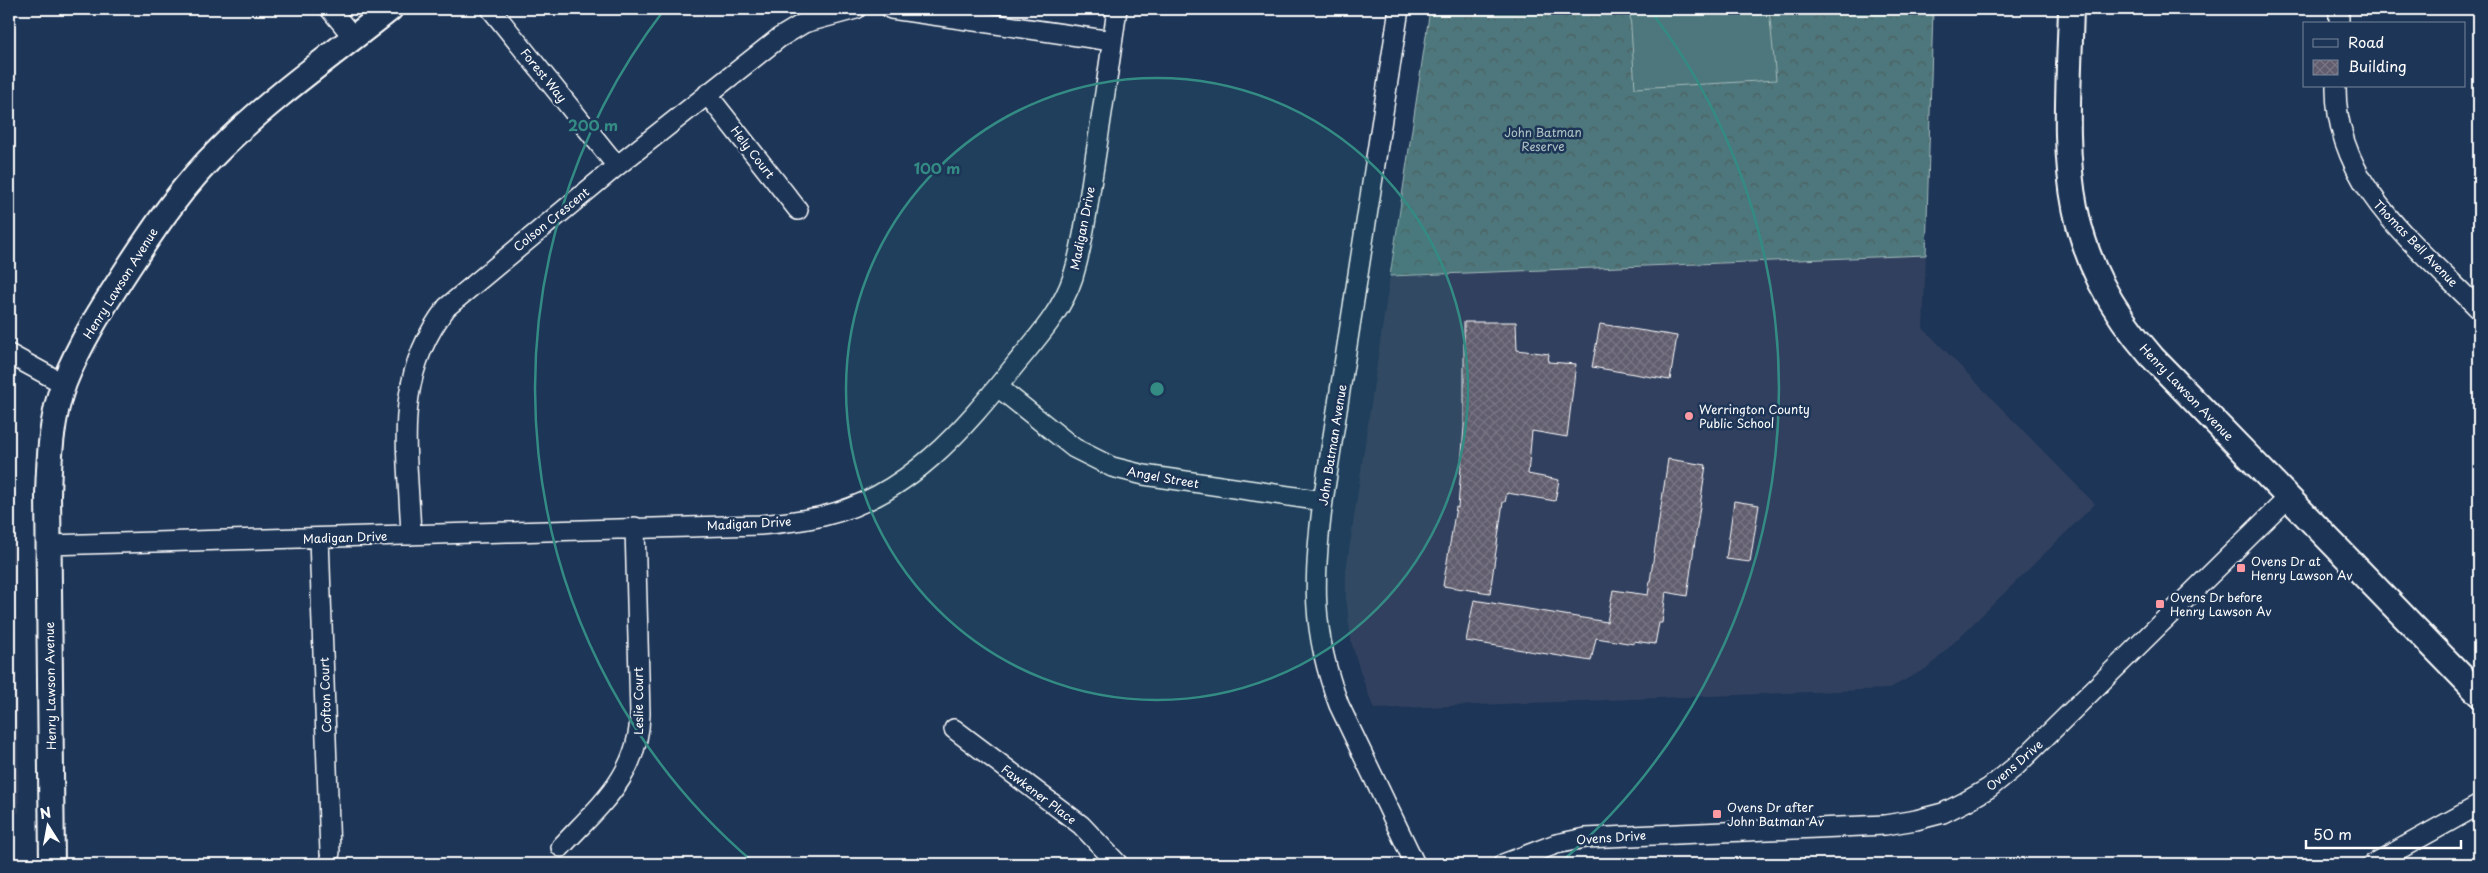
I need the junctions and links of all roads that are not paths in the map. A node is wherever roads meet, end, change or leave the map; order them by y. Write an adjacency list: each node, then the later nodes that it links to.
1 (330, 9): 11 (street)
2 (390, 9): 11 (street, Henry Lawson Avenue)
3 (491, 9): 15 (street, Forest Way)
4 (856, 9): 14 (street, Colson Crescent)
5 (891, 9): 12 (street)
6 (1117, 9): 12 (street, Madigan Drive)
7 (1399, 9): 22 (street, John Batman Avenue)
8 (2071, 9): 21 (street, Henry Lawson Avenue)
9 (2339, 9): 10 (street)
10 (2338, 22)
11 (354, 38): 19 (street, Henry Lawson Avenue)
12 (1112, 41): 20 (street, Madigan Drive)
13 (2336, 88): 17 (street, Thomas Bell Avenue)
14 (707, 94): 15 (street, Colson Crescent); 16 (street, Hely Court)
15 (617, 166): 24 (street, Colson Crescent)
16 (798, 210)
17 (2479, 309)
18 (9, 354): 19 (street)
19 (64, 384): 26 (street, Henry Lawson Avenue)
20 (998, 386): 22 (street, Angel Street); 23 (street, Madigan Drive)
21 (2288, 498): 27 (street, Henry Lawson Avenue); 35 (street, Ovens Drive)
22 (1323, 502): 34 (street, John Batman Avenue)
23 (634, 528): 24 (street, Madigan Drive); 30 (street, Leslie Court)
24 (411, 535): 25 (street, Madigan Drive)
25 (319, 538): 26 (street, Madigan Drive); 31 (street, Cofton Court)
26 (48, 544): 32 (street, Henry Lawson Avenue)
27 (2479, 694)
28 (954, 729): 33 (street, Fawkener Place)
29 (2479, 804): 36 (street)
30 (561, 847)
31 (330, 853)
32 (52, 864)
33 (1118, 864)
34 (1415, 864)
35 (1502, 864)
36 (2373, 864)

